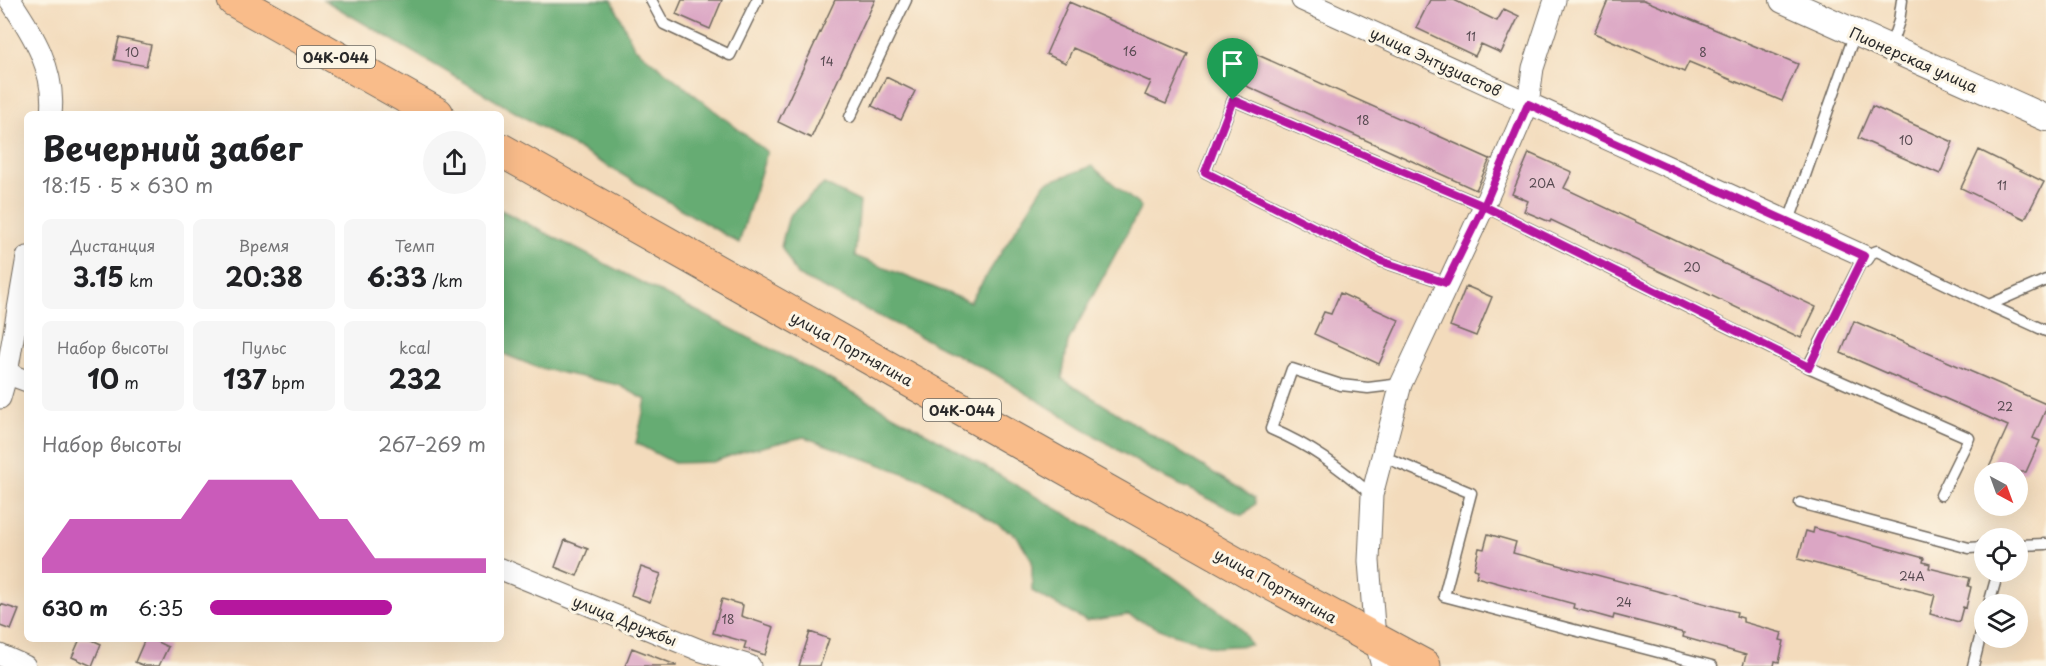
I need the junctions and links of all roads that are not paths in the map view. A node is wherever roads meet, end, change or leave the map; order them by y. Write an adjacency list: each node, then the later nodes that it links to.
1 (10, 0): 13 (street)
2 (234, 0): 14 (main road, 04К-044)
3 (651, 0): 4 (lane)
4 (757, 0)
5 (906, 0): 15 (lane)
6 (1302, 0): 12 (street, улица Энтузиастов)
7 (1555, 0): 12 (street)
8 (1783, 0): 10 (street, Пионерская улица)
9 (1902, 0): 11 (lane)
10 (1855, 33): 11 (street, Пионерская улица); 19 (lane)
11 (1889, 48): 16 (street, Пионерская улица)
12 (1528, 104): 18 (street); 19 (street, улица Энтузиастов)
13 (51, 111)
14 (432, 111)
15 (850, 117)
16 (2046, 117)
17 (504, 152): 40 (main road, улица Портнягина / 04К-044)
18 (1484, 206): 23 (street); 23 (lane); 26 (lane)
19 (1789, 221): 20 (street, улица Энтузиастов)
20 (1864, 256): 24 (lane); 26 (lane)
21 (24, 272): 27 (street)
22 (2046, 280): 24 (lane)
23 (1446, 283): 29 (street)
24 (1989, 305): 25 (lane)
25 (2046, 331)
26 (1809, 367): 33 (lane)
27 (3, 372): 28 (street); 30 (street)
28 (24, 380)
29 (1401, 384): 31 (street); 32 (lane)
30 (0, 398)
31 (1382, 456): 32 (street); 45 (lane)
32 (1372, 495): 40 (street)
33 (1941, 495)
34 (1800, 504): 37 (lane)
35 (2046, 544): 36 (lane)
36 (2028, 545)
37 (1974, 548)
38 (504, 570): 43 (street, улица Дружбы)
39 (1978, 648): 46 (lane)
40 (1378, 653): 44 (main road, улица Портнягина / 04К-044)
41 (0, 655): 42 (street)
42 (25, 666)
43 (750, 666)
44 (1424, 666)
45 (1712, 666)
46 (1973, 666)

